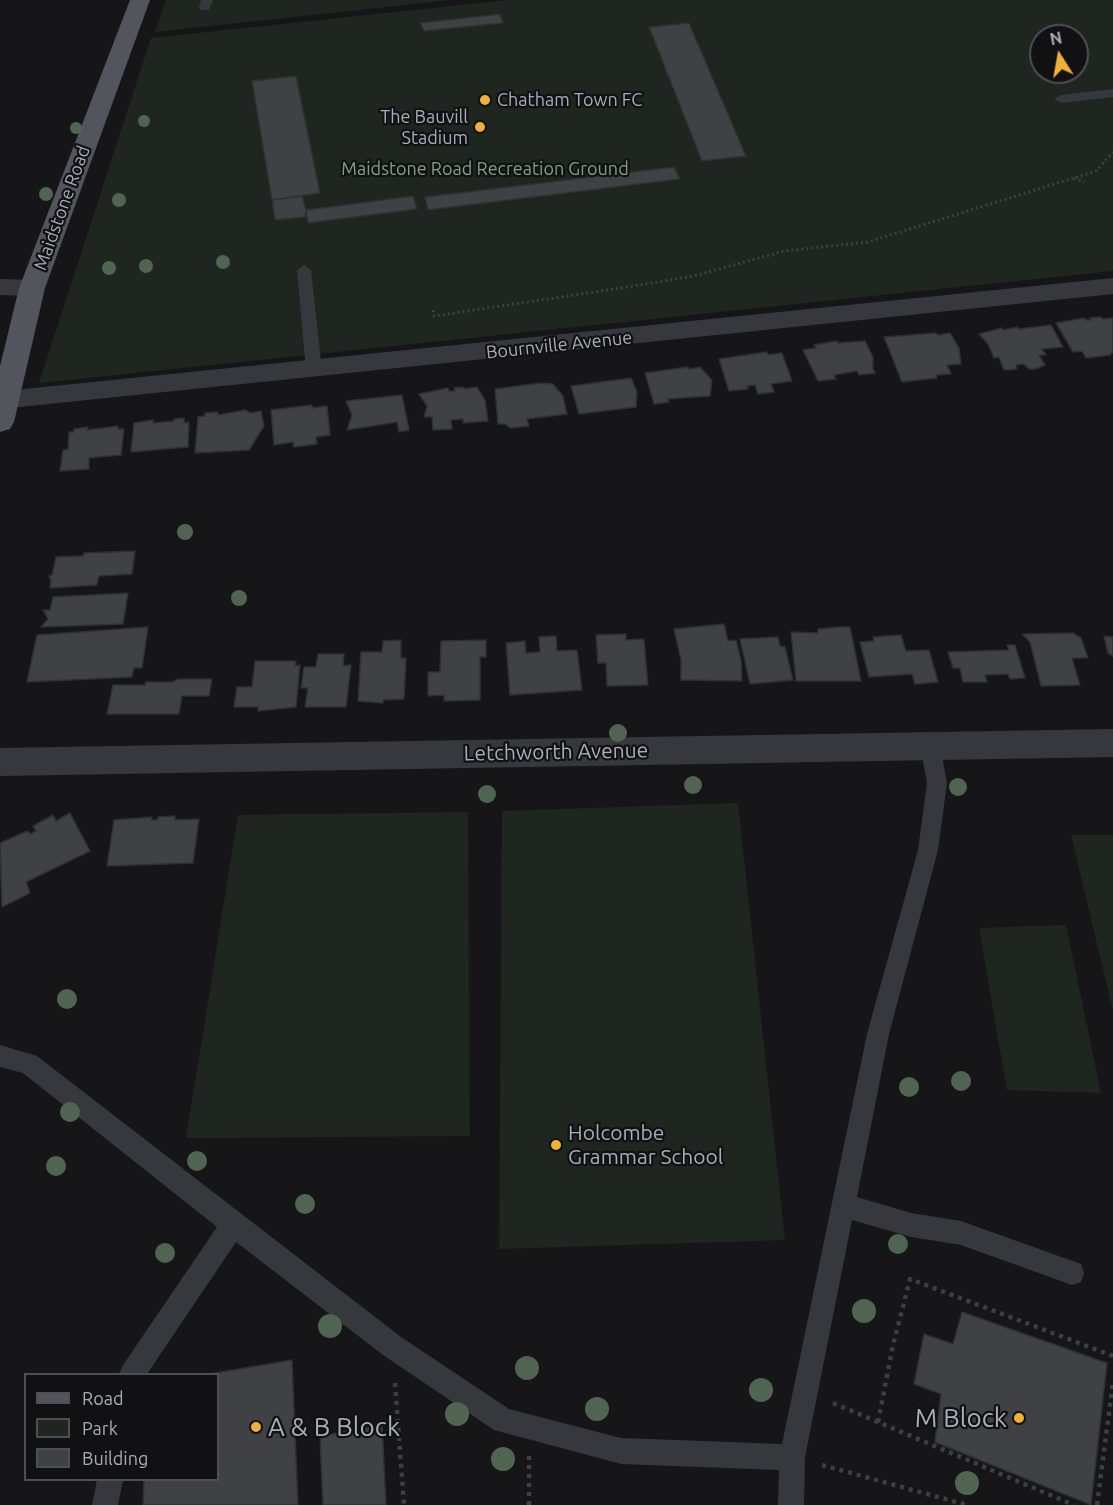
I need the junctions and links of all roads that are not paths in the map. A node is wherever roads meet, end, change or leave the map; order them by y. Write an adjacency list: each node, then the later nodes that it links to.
1 (140, 0): 7 (main road, Maidstone Road)
2 (1113, 93): 3 (lane)
3 (1061, 99)
4 (304, 270): 8 (lane)
5 (1113, 286): 8 (street, Bournville Avenue)
6 (0, 287): 7 (street)
7 (33, 288): 9 (main road, Maidstone Road)
8 (314, 371): 9 (street, Bournville Avenue)
9 (2, 412)
10 (1113, 743): 11 (street, Letchworth Avenue)
11 (930, 745): 12 (street, Letchworth Avenue); 14 (lane)
12 (0, 762)
13 (0, 1056): 15 (lane)
14 (843, 1205): 16 (lane); 18 (lane)
15 (233, 1225): 17 (lane); 18 (lane)
16 (1072, 1273)
17 (133, 1373)
18 (792, 1457): 21 (lane)
19 (110, 1481): 20 (lane)
20 (105, 1505)
21 (791, 1505)

